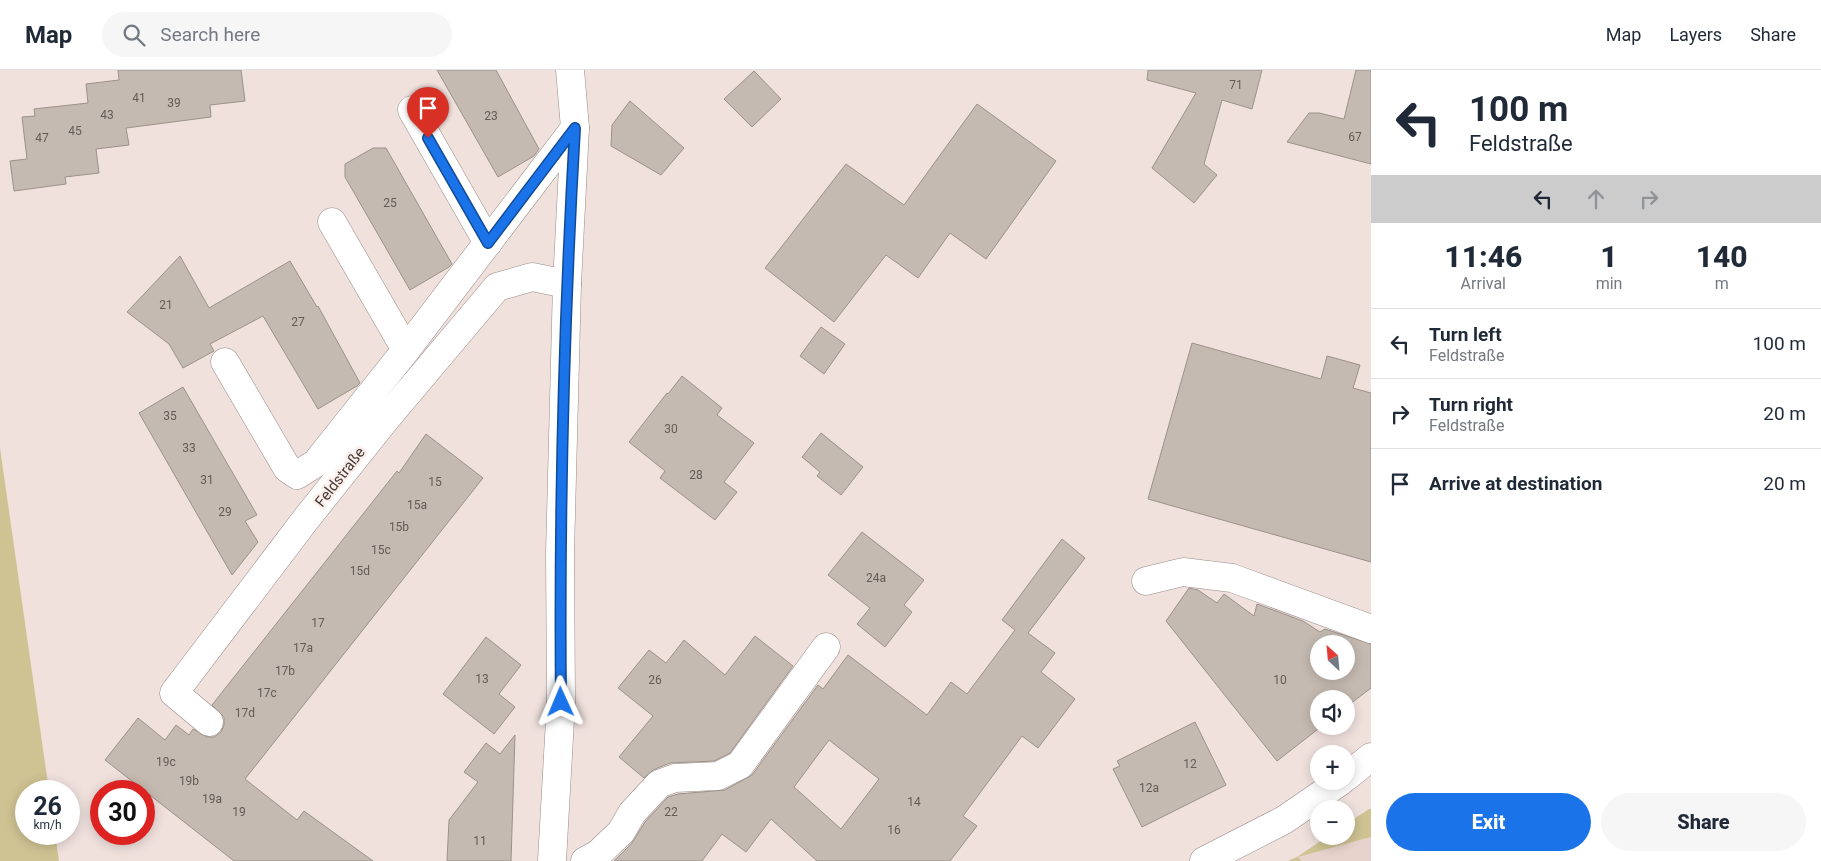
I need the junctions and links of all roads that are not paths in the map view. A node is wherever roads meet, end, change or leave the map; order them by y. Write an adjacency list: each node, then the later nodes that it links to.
1 (570, 70): 3 (street)
2 (412, 110): 5 (street)
3 (575, 128): 5 (street, Feldstraße); 6 (street)
4 (332, 222): 7 (street)
5 (488, 243): 7 (street, Feldstraße)
6 (567, 284): 12 (street, Feldstraße); 16 (street)
7 (406, 350): 8 (street, Feldstraße)
8 (225, 362)
9 (1146, 581): 10 (street)
10 (1371, 629)
11 (826, 647): 17 (street)
12 (209, 722)
13 (1371, 757): 14 (street)
14 (1355, 770)
15 (1328, 790): 18 (street)
16 (552, 861)
17 (585, 861)
18 (1204, 861)

